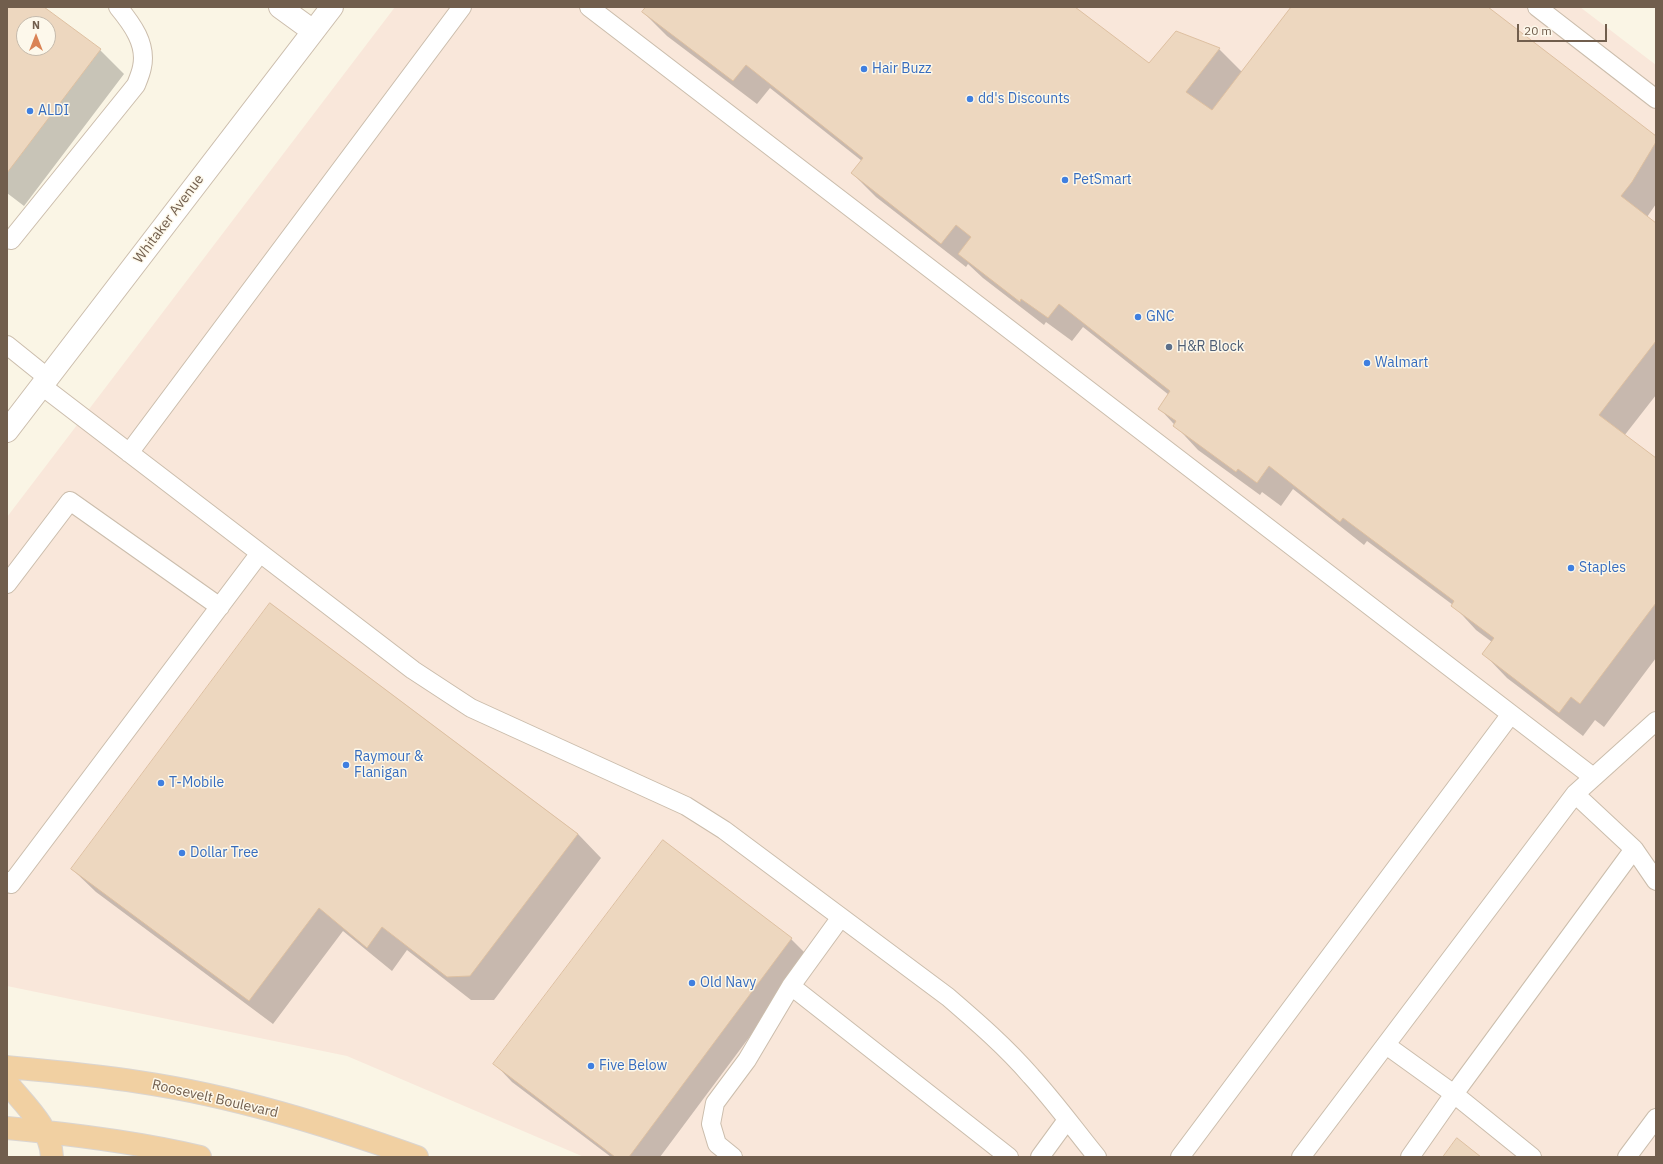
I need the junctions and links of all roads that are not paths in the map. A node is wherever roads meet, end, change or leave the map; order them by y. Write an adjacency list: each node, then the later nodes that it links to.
1 (118, 7): 9 (lane)
2 (280, 7): 7 (street)
3 (332, 7): 7 (street, Whitaker Avenue)
4 (462, 7): 13 (lane)
5 (589, 7): 17 (lane)
6 (1537, 7): 8 (lane)
7 (313, 31): 11 (street, Whitaker Avenue)
8 (1656, 99)
9 (8, 241)
10 (7, 345): 11 (lane)
11 (45, 382): 12 (street, Whitaker Avenue); 13 (lane)
12 (7, 431)
13 (130, 453): 14 (lane)
14 (260, 553): 16 (lane); 24 (lane)
15 (7, 584): 16 (lane)
16 (220, 607): 22 (lane)
17 (1511, 714): 19 (lane); 34 (lane)
18 (1656, 721): 19 (lane)
19 (1593, 777): 20 (lane)
20 (1575, 794): 21 (lane); 26 (lane)
21 (1634, 849): 23 (lane); 29 (lane)
22 (7, 881)
23 (1656, 881)
24 (841, 917): 25 (lane); 31 (lane)
25 (791, 986): 38 (lane); 39 (lane)
26 (1386, 1044): 29 (lane); 42 (lane)
27 (7, 1067): 37 (highway, Roosevelt Boulevard)
28 (7, 1082): 33 (highway)
29 (1454, 1094): 43 (lane); 44 (lane)
30 (1656, 1118): 45 (lane)
31 (1067, 1120): 40 (lane); 41 (lane)
32 (7, 1128): 33 (highway)
33 (46, 1131): 35 (highway); 36 (highway)
34 (1188, 1154)
35 (52, 1157)
36 (200, 1157)
37 (417, 1157)
38 (733, 1157)
39 (1009, 1157)
40 (1040, 1157)
41 (1097, 1157)
42 (1301, 1157)
43 (1410, 1157)
44 (1532, 1157)
45 (1627, 1157)

